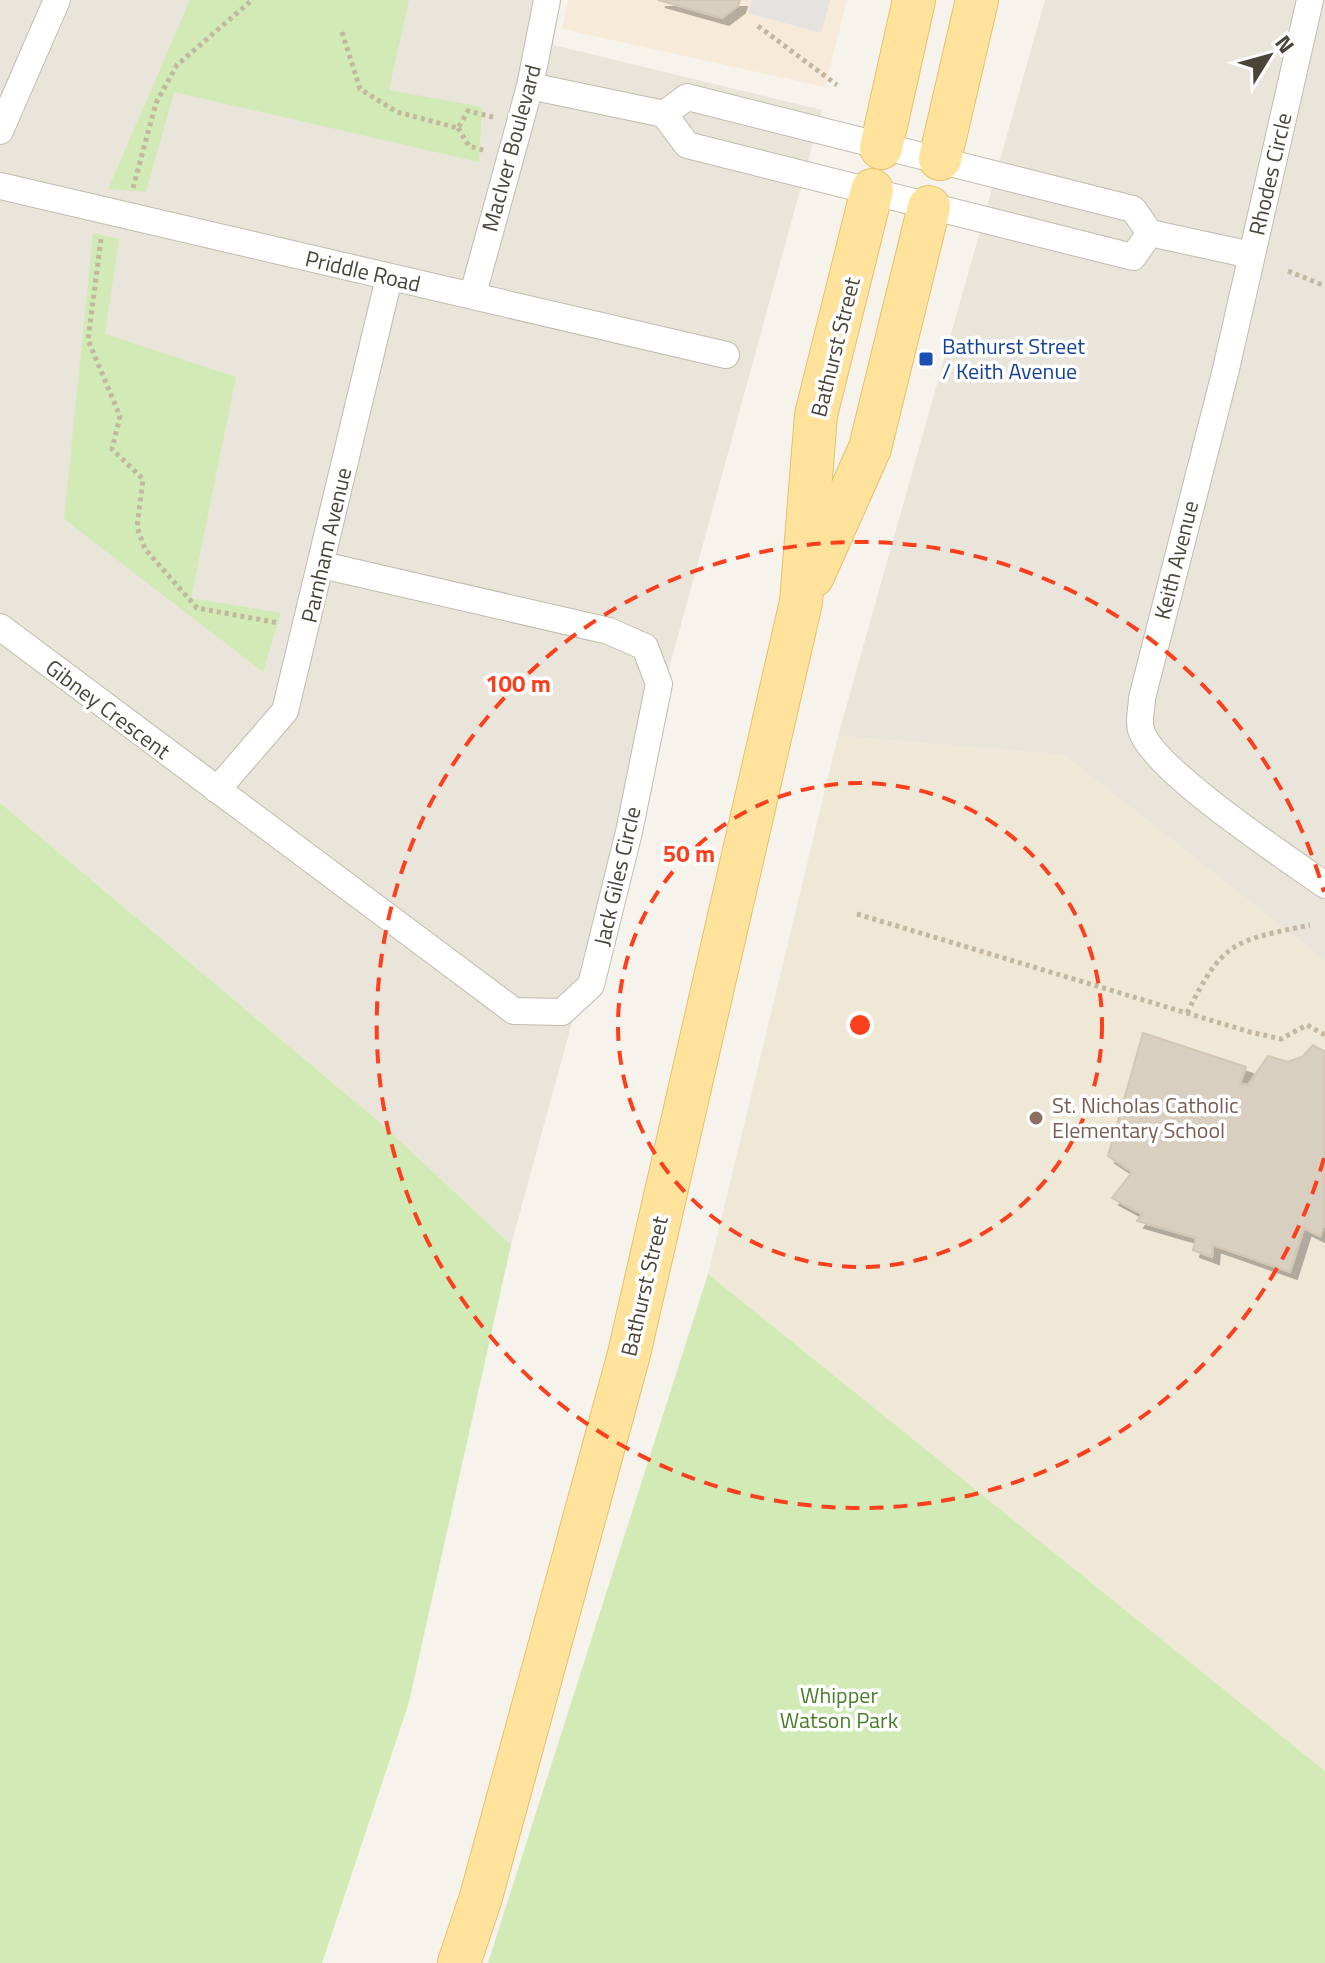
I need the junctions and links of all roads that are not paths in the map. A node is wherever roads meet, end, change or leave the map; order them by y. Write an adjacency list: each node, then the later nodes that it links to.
1 (57, 0): 8 (street)
2 (547, 0): 6 (street, MacIver Boulevard)
3 (914, 0): 9 (main road)
4 (977, 0): 10 (main road)
5 (1310, 0): 15 (street, Rhodes Circle)
6 (530, 86): 7 (street); 17 (street, MacIver Boulevard)
7 (664, 114): 9 (street); 12 (street)
8 (0, 131)
9 (881, 148): 10 (street)
10 (940, 159): 14 (street)
11 (0, 186): 16 (street, Priddle Road)
12 (872, 190): 13 (street); 20 (main road, Bathurst Street)
13 (929, 207): 14 (street); 20 (main road, Bathurst Street)
14 (1150, 233): 15 (street)
15 (1251, 255): 23 (street, Keith Avenue)
16 (389, 278): 17 (street, Priddle Road); 19 (street, Parnham Avenue)
17 (473, 294): 18 (street, Priddle Road)
18 (726, 355)
19 (322, 565): 22 (street, Parnham Avenue); 22 (street, Jack Giles Circle)
20 (801, 602): 24 (main road, Bathurst Street)
21 (0, 627): 22 (street, Gibney Crescent)
22 (217, 790)
23 (1325, 885)
24 (459, 1963)

